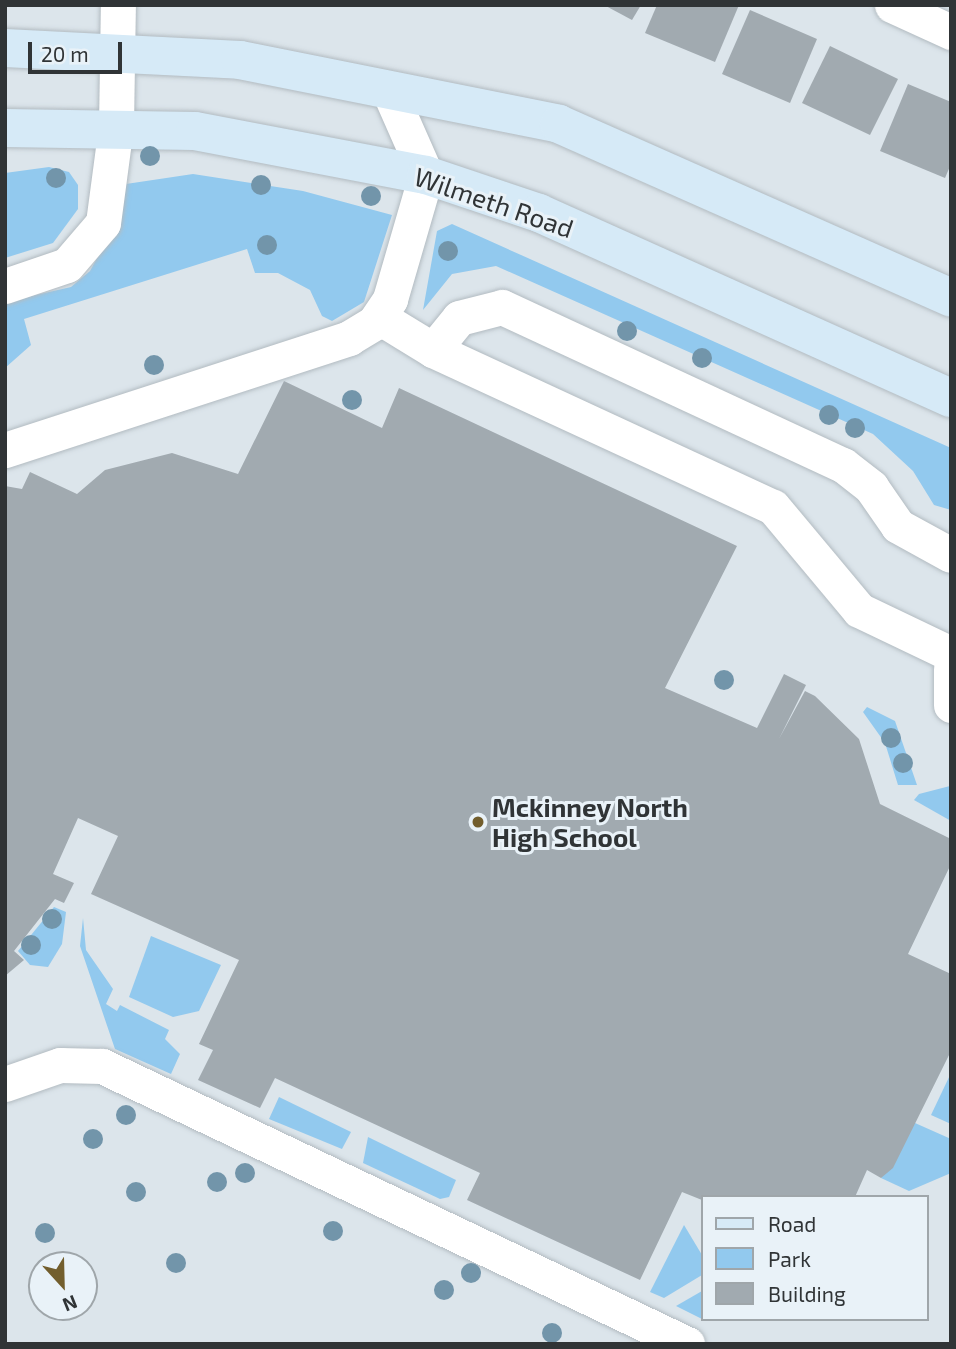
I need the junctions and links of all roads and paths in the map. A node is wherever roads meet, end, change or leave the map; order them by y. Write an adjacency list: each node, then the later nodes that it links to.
1 (118, 5): 5 (street)
2 (892, 5): 3 (street)
3 (951, 32)
4 (5, 48): 5 (main road)
5 (118, 50): 6 (main road); 7 (street)
6 (387, 89): 9 (street); 11 (main road)
7 (116, 126): 8 (main road, Wilmeth Road); 9 (main road, Wilmeth Road); 10 (street)
8 (5, 128)
9 (426, 175): 12 (street); 14 (main road, Wilmeth Road)
10 (5, 286)
11 (951, 299)
12 (379, 317): 13 (street); 15 (street)
13 (433, 349): 16 (street); 17 (street)
14 (951, 398)
15 (5, 450)
16 (951, 555)
17 (951, 654)
18 (951, 669): 19 (street)
19 (951, 705)
20 (5, 1084): 21 (street)
21 (687, 1344)

